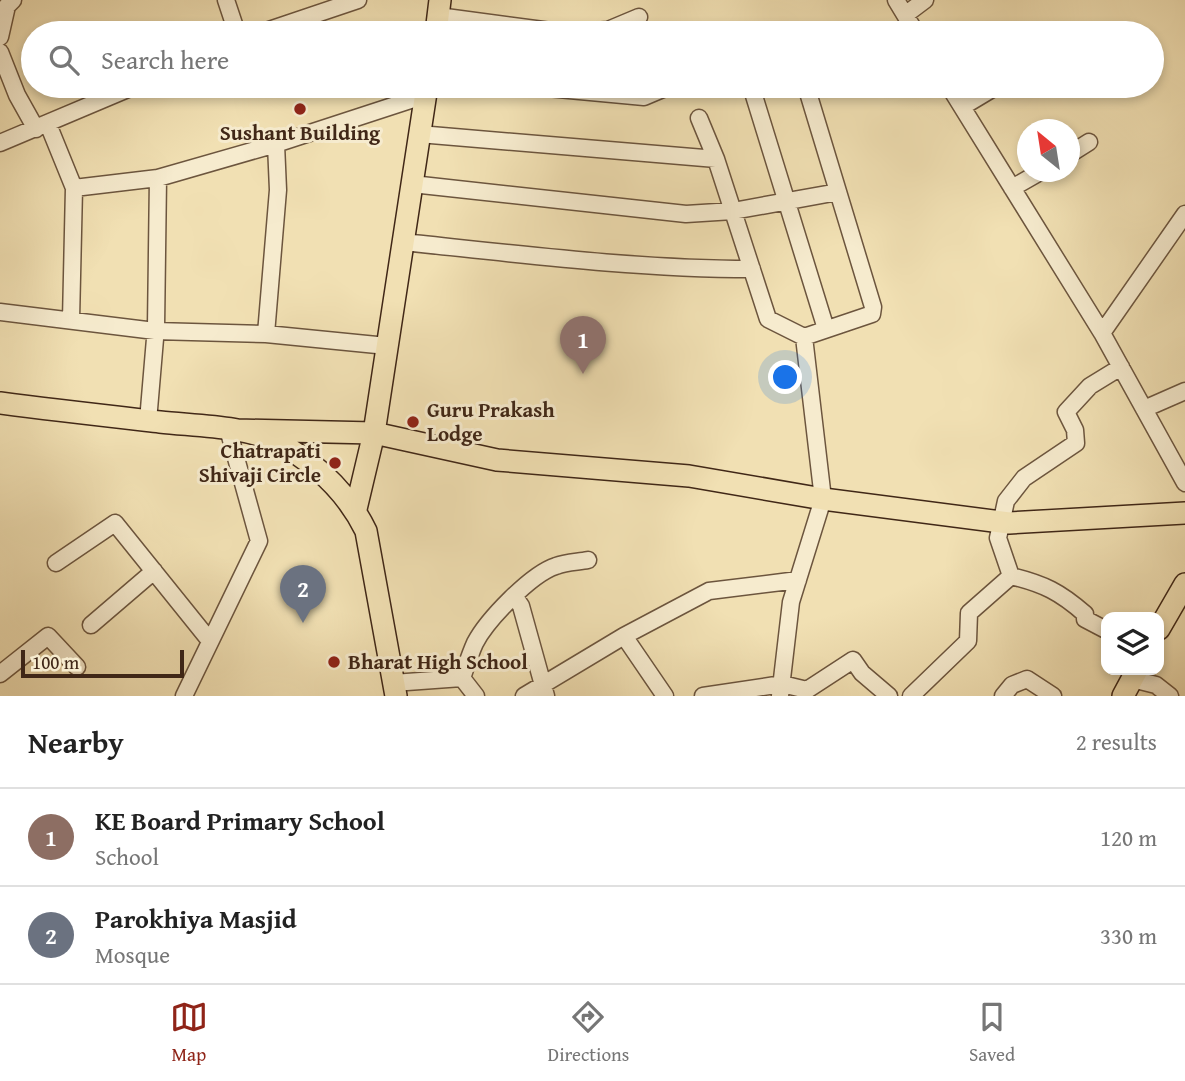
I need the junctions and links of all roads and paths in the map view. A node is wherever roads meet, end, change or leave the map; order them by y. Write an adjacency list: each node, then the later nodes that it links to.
1 (13, 0): 14 (street)
2 (226, 0): 9 (street)
3 (358, 0): 10 (street)
4 (896, 0): 6 (street)
5 (925, 0): 6 (street)
6 (905, 15): 13 (street)
7 (438, 16): 11 (street)
8 (639, 17): 12 (street)
9 (233, 21)
10 (296, 21)
11 (476, 21)
12 (629, 21)
13 (909, 21)
14 (0, 37)
15 (0, 52): 25 (street)
16 (107, 98): 25 (street)
17 (404, 98): 29 (street)
18 (425, 98): 26 (main road)
19 (755, 98): 38 (street)
20 (810, 98): 37 (street)
21 (956, 98): 23 (street)
22 (977, 98): 23 (street)
23 (962, 107): 36 (street)
24 (699, 118): 31 (street)
25 (42, 126): 28 (street); 35 (street)
26 (419, 134): 31 (street); 34 (main road)
27 (1089, 142): 30 (street)
28 (0, 143)
29 (276, 144): 32 (street); 48 (street)
30 (1080, 147)
31 (716, 159): 39 (street)
32 (158, 178): 35 (street); 46 (street)
33 (1022, 182): 36 (street)
34 (412, 184): 39 (street); 41 (main road)
35 (74, 188): 44 (street)
36 (1012, 188): 47 (street)
37 (838, 192): 38 (street); 45 (street)
38 (787, 201): 39 (street); 45 (street)
39 (733, 211): 42 (street)
40 (1185, 214): 47 (street)
41 (403, 242): 42 (street); 50 (main road)
42 (752, 269): 49 (street)
43 (0, 312): 44 (street)
44 (71, 320): 46 (street)
45 (826, 329): 49 (street)
46 (155, 331): 48 (street); 55 (street)
47 (1102, 333): 51 (street)
48 (266, 334): 50 (street)
49 (804, 337): 59 (street)
50 (387, 346): 57 (main road)
51 (1121, 367): 54 (street); 62 (street)
52 (1185, 391): 54 (street)
53 (0, 403): 55 (main road)
54 (1144, 409): 58 (street)
55 (148, 421): 56 (main road)
56 (232, 430): 57 (main road); 60 (main road); 74 (street)
57 (374, 433): 59 (main road); 60 (main road)
58 (1185, 483)
59 (823, 499): 62 (main road); 67 (street)
60 (356, 509): 79 (main road)
61 (1185, 513): 62 (main road)
62 (1003, 522): 66 (street)
63 (588, 561): 69 (street)
64 (56, 563): 65 (street)
65 (154, 571): 71 (street); 74 (street)
66 (1011, 576): 72 (street); 88 (street)
67 (798, 580): 73 (street); 81 (street)
68 (1185, 584): 70 (main road)
69 (515, 597): 77 (street); 80 (street)
70 (1164, 620)
71 (91, 625)
72 (1101, 627)
73 (624, 636): 80 (street); 85 (street)
74 (210, 641): 82 (street)
75 (77, 667): 76 (street)
76 (0, 674)
77 (462, 678): 79 (street); 83 (street)
78 (1131, 682): 91 (street)
79 (394, 689)
80 (544, 690): 84 (street)
81 (781, 690): 86 (street); 87 (street)
82 (184, 696)
83 (476, 696)
84 (524, 696)
85 (665, 696)
86 (703, 696)
87 (889, 696)
88 (911, 696)
89 (1003, 696): 90 (street)
90 (1053, 696)
91 (1170, 696)

